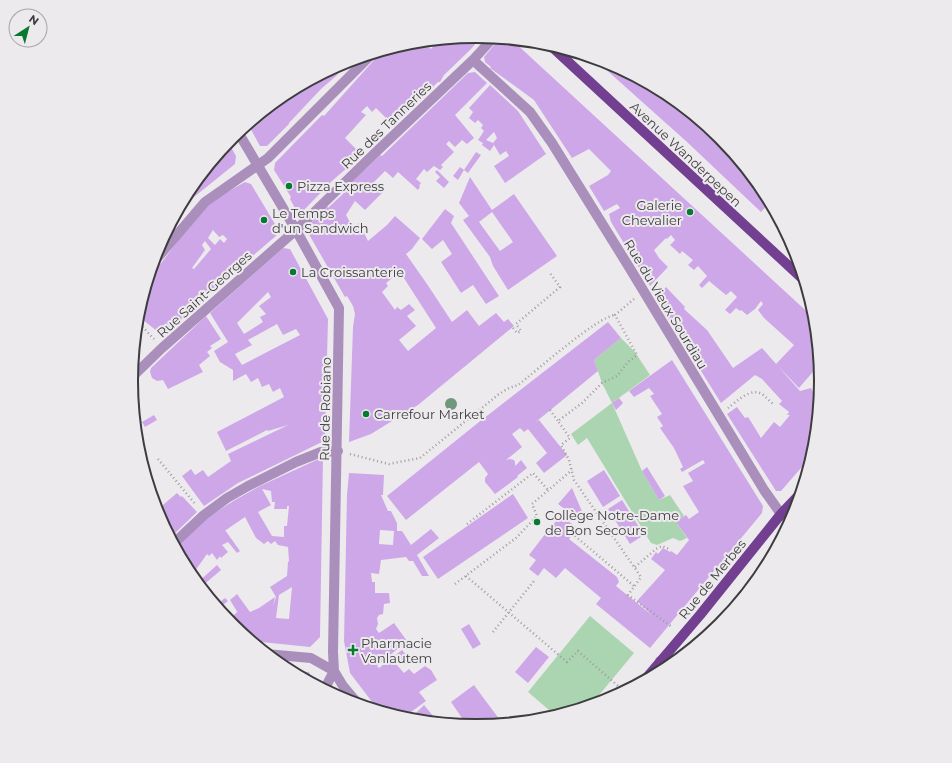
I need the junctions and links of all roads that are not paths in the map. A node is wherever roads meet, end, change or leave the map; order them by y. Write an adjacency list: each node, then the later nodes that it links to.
1 (489, 44): 3 (street, Rue des Tanneries)
2 (560, 54): 9 (main road, Avenue Wanderpepen)
3 (474, 60): 7 (street, Rue des Tanneries); 13 (street, Rue du Vieux Sourdiau)
4 (364, 62): 6 (street)
5 (242, 138): 6 (street, Rue de Robiano)
6 (258, 165): 7 (street, Rue de Robiano); 8 (street)
7 (296, 230): 10 (street, Rue Saint-Georges); 11 (street, Rue de Robiano)
8 (164, 250)
9 (797, 274)
10 (138, 371)
11 (338, 451): 15 (street); 20 (street, Rue de Robiano)
12 (792, 503): 13 (main road, Rue de Merbes)
13 (781, 514): 14 (street, Rue du Vieux Sourdiau); 17 (main road, Rue de Merbes)
14 (786, 518)
15 (177, 540)
16 (277, 655): 20 (street)
17 (660, 661): 18 (street); 19 (main road, Rue de Merbes)
18 (661, 665)
19 (653, 670)
20 (334, 671): 21 (street); 22 (street, Rue de Robiano)
21 (327, 685)
22 (352, 696)

